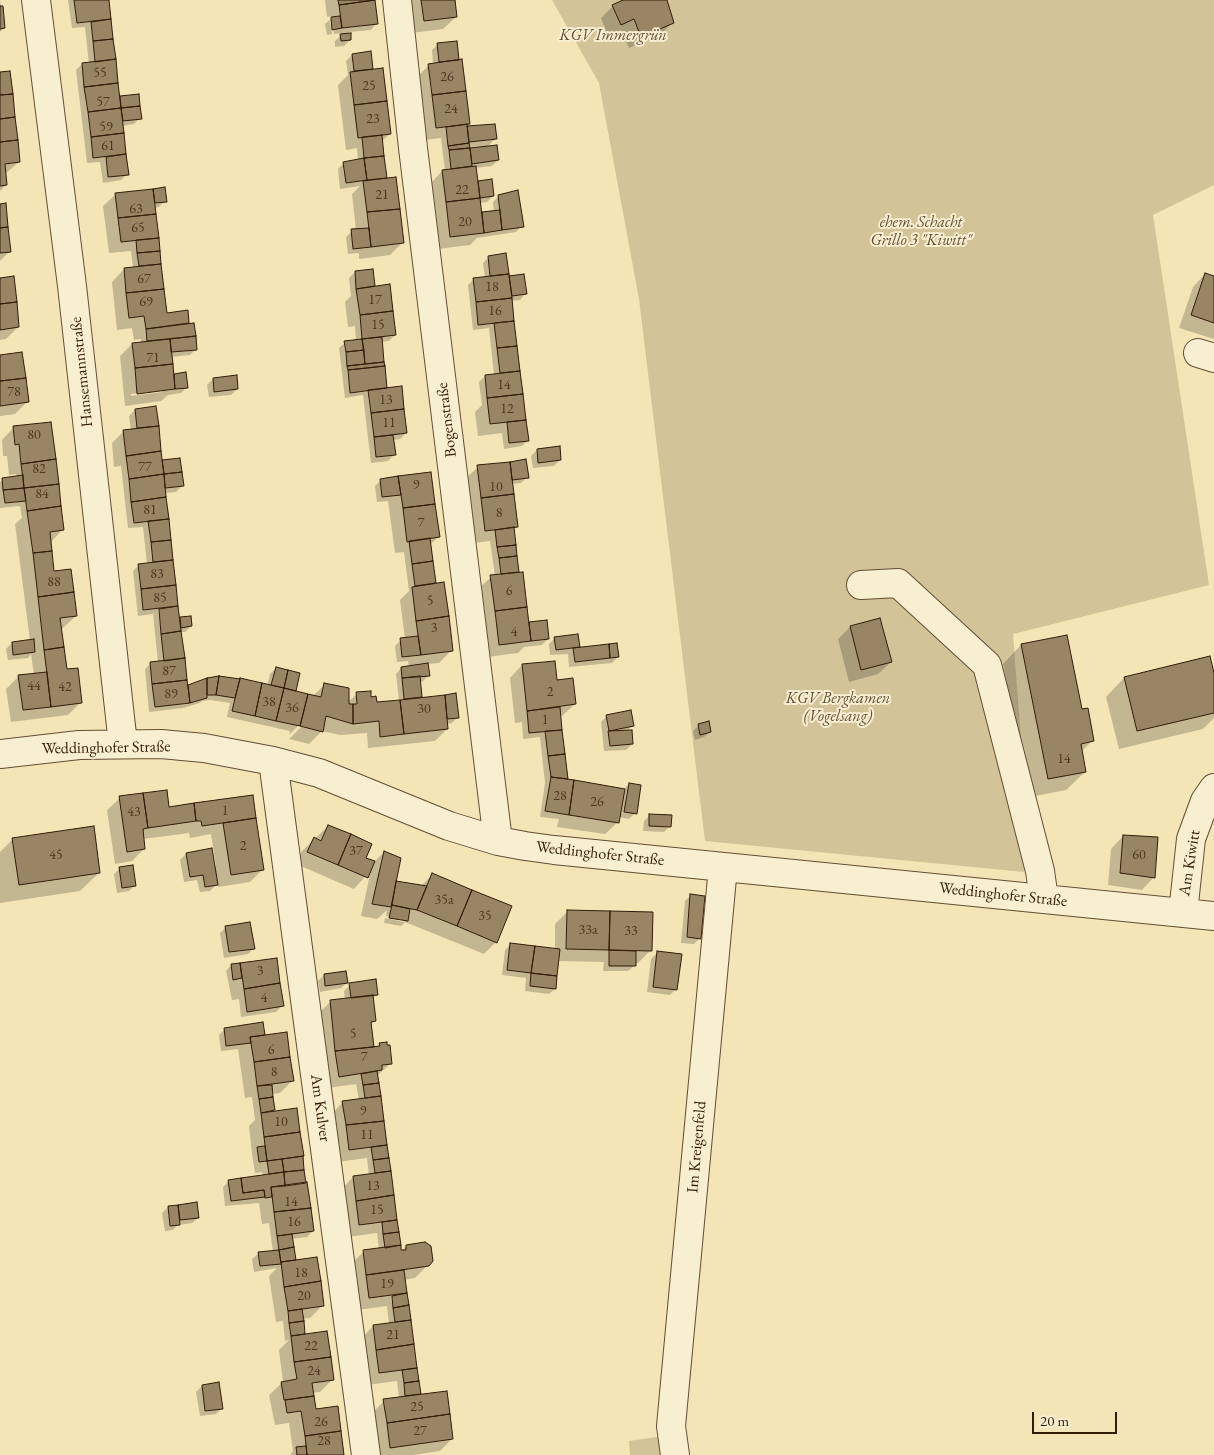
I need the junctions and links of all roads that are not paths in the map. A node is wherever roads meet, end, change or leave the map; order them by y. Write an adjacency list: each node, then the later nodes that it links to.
1 (36, 0): 4 (street, Hansemannstraße)
2 (397, 0): 8 (street, Bogenstraße)
3 (861, 585): 10 (street)
4 (123, 744): 5 (street, Weddinghofer Straße); 6 (street, Weddinghofer Straße)
5 (0, 754)
6 (273, 761): 8 (street, Weddinghofer Straße); 13 (street, Am Kulver)
7 (1214, 788): 11 (street, Am Kiwitt)
8 (498, 840): 9 (street, Weddinghofer Straße)
9 (723, 867): 10 (street, Weddinghofer Straße); 14 (street, Im Kreigenfeld)
10 (1044, 899): 11 (street, Weddinghofer Straße)
11 (1183, 913): 12 (street, Weddinghofer Straße)
12 (1214, 916)
13 (366, 1455)
14 (674, 1455)

